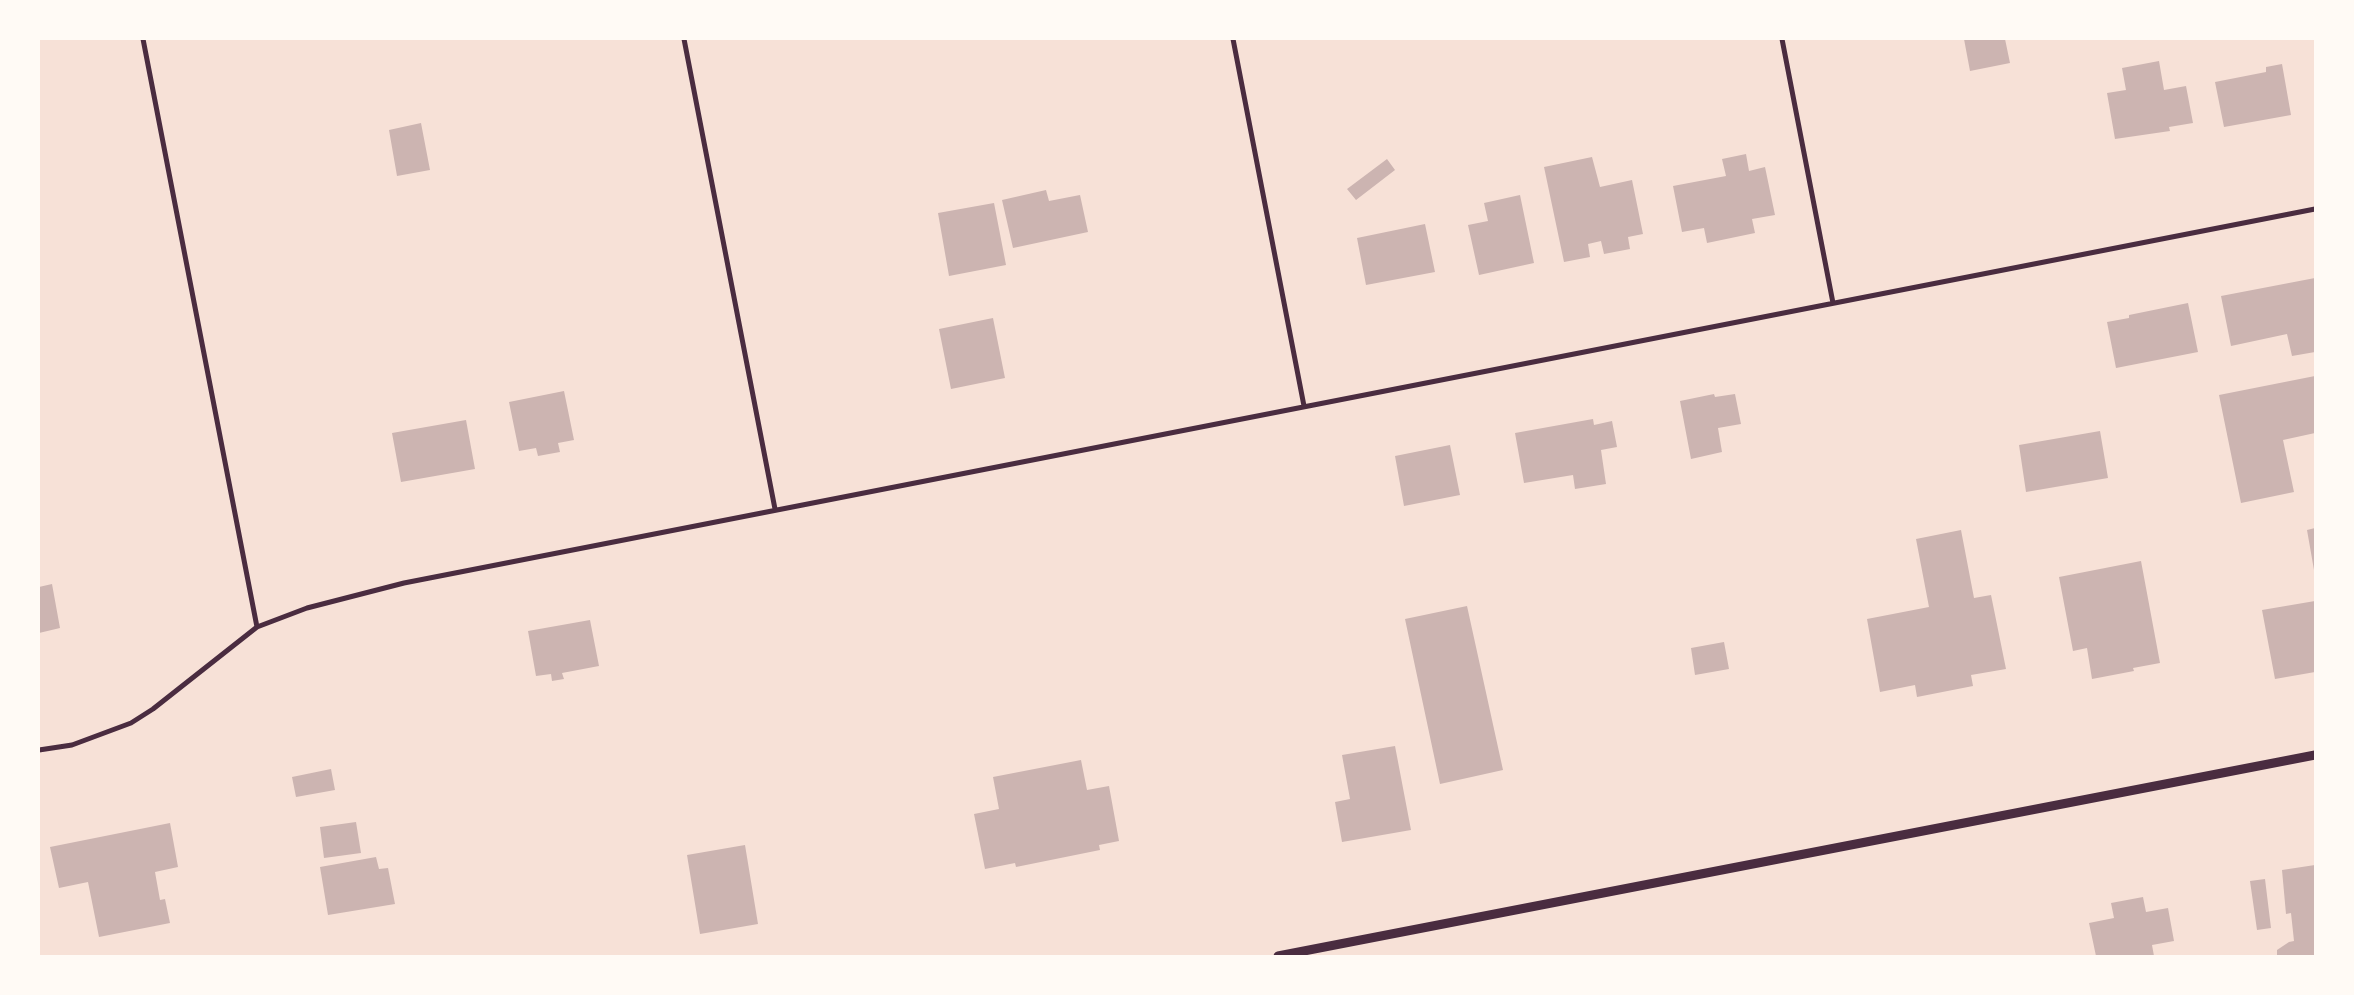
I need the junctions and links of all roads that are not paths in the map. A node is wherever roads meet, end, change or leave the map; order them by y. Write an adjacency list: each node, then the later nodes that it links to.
1 (142, 39): 9 (street)
2 (684, 39): 8 (street)
3 (1233, 39): 7 (street)
4 (1782, 39): 6 (street)
5 (2315, 209): 6 (street)
6 (1833, 303): 7 (street)
7 (1304, 406): 8 (street)
8 (775, 509): 9 (street)
9 (257, 627): 10 (street)
10 (39, 750)
11 (2315, 755): 12 (street)
12 (1278, 956)

